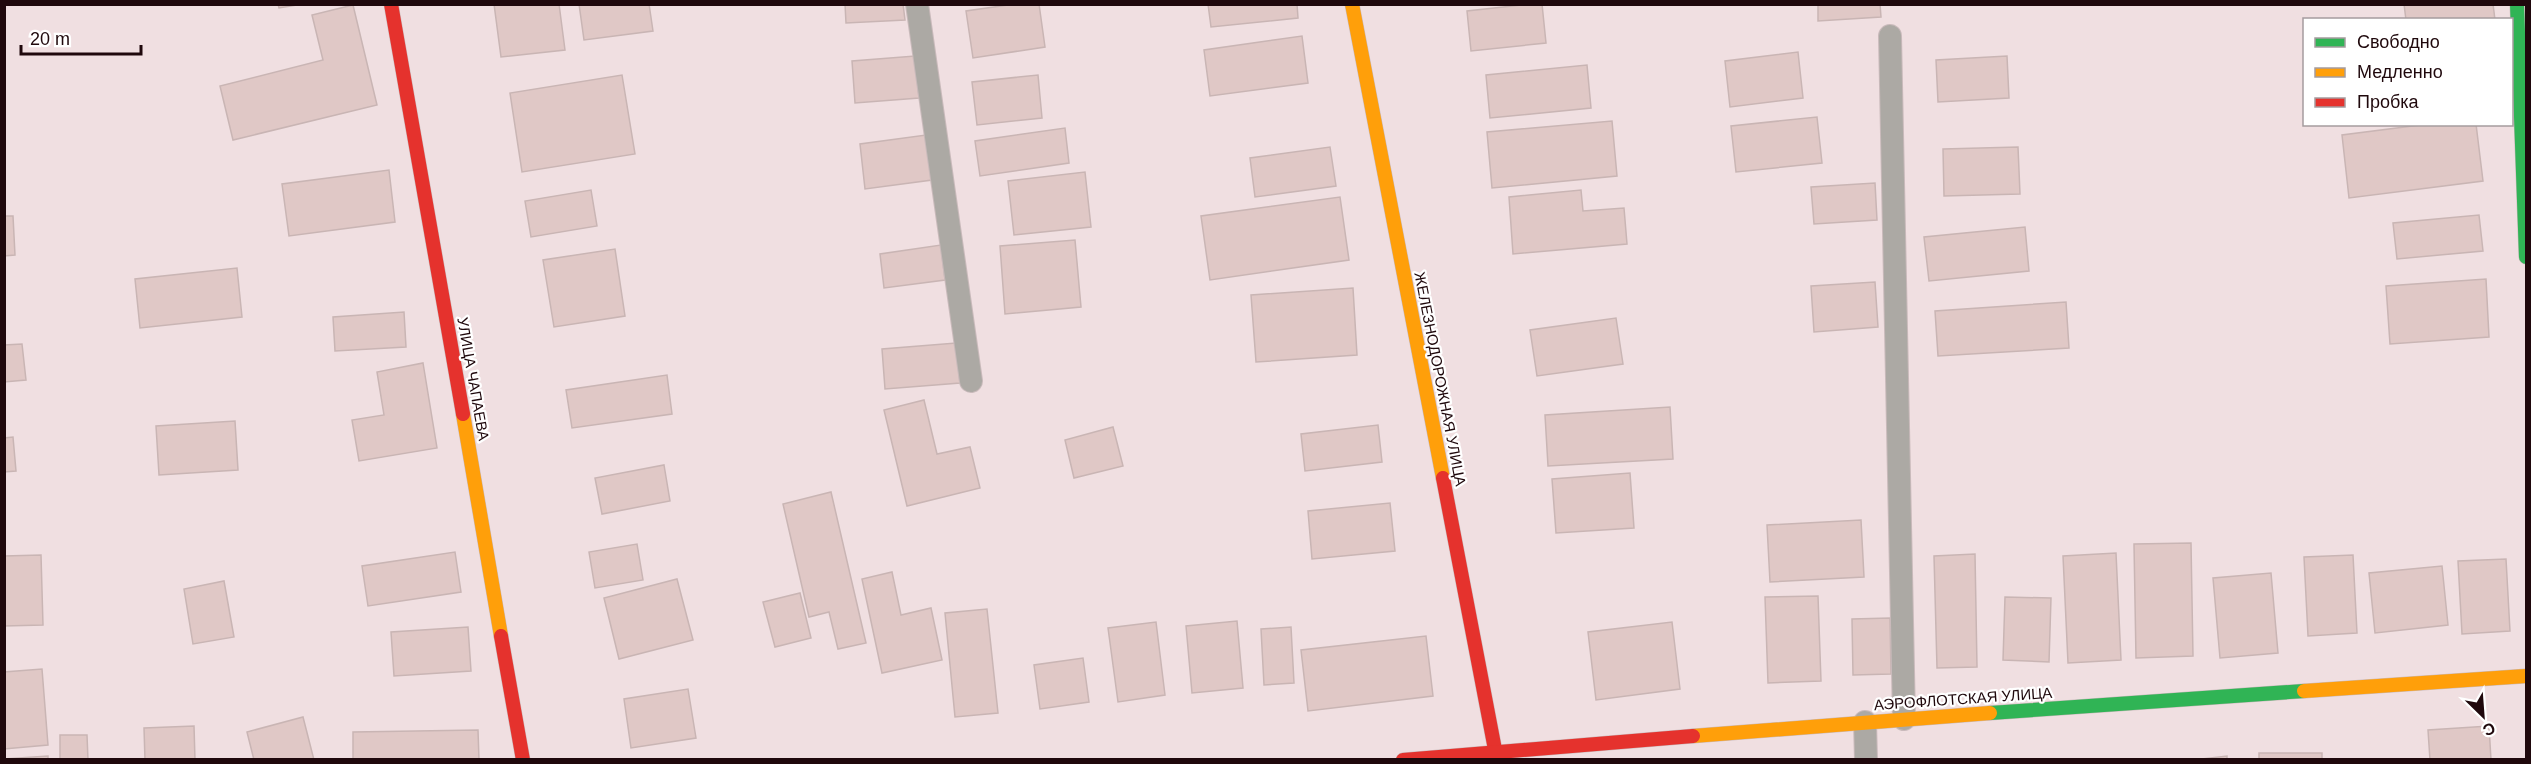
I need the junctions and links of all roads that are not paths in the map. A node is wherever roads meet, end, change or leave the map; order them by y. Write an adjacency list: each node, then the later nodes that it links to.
1 (391, 4): 12 (street, УЛИЦА ЧАПАЕВА)
2 (917, 4): 7 (lane)
3 (1352, 4): 11 (street, ЖЕЛЕЗНОДОРОЖНАЯ УЛИЦА)
4 (2517, 4): 6 (street)
5 (1890, 36): 9 (lane)
6 (2526, 257)
7 (971, 381)
8 (2526, 676): 9 (street, АЭРОФЛОТСКАЯ УЛИЦА)
9 (1904, 719): 10 (street, АЭРОФЛОТСКАЯ УЛИЦА)
10 (1865, 722): 11 (street, АЭРОФЛОТСКАЯ УЛИЦА); 14 (lane)
11 (1496, 755): 13 (street, АЭРОФЛОТСКАЯ УЛИЦА)
12 (523, 759)
13 (1403, 759)
14 (1866, 759)

